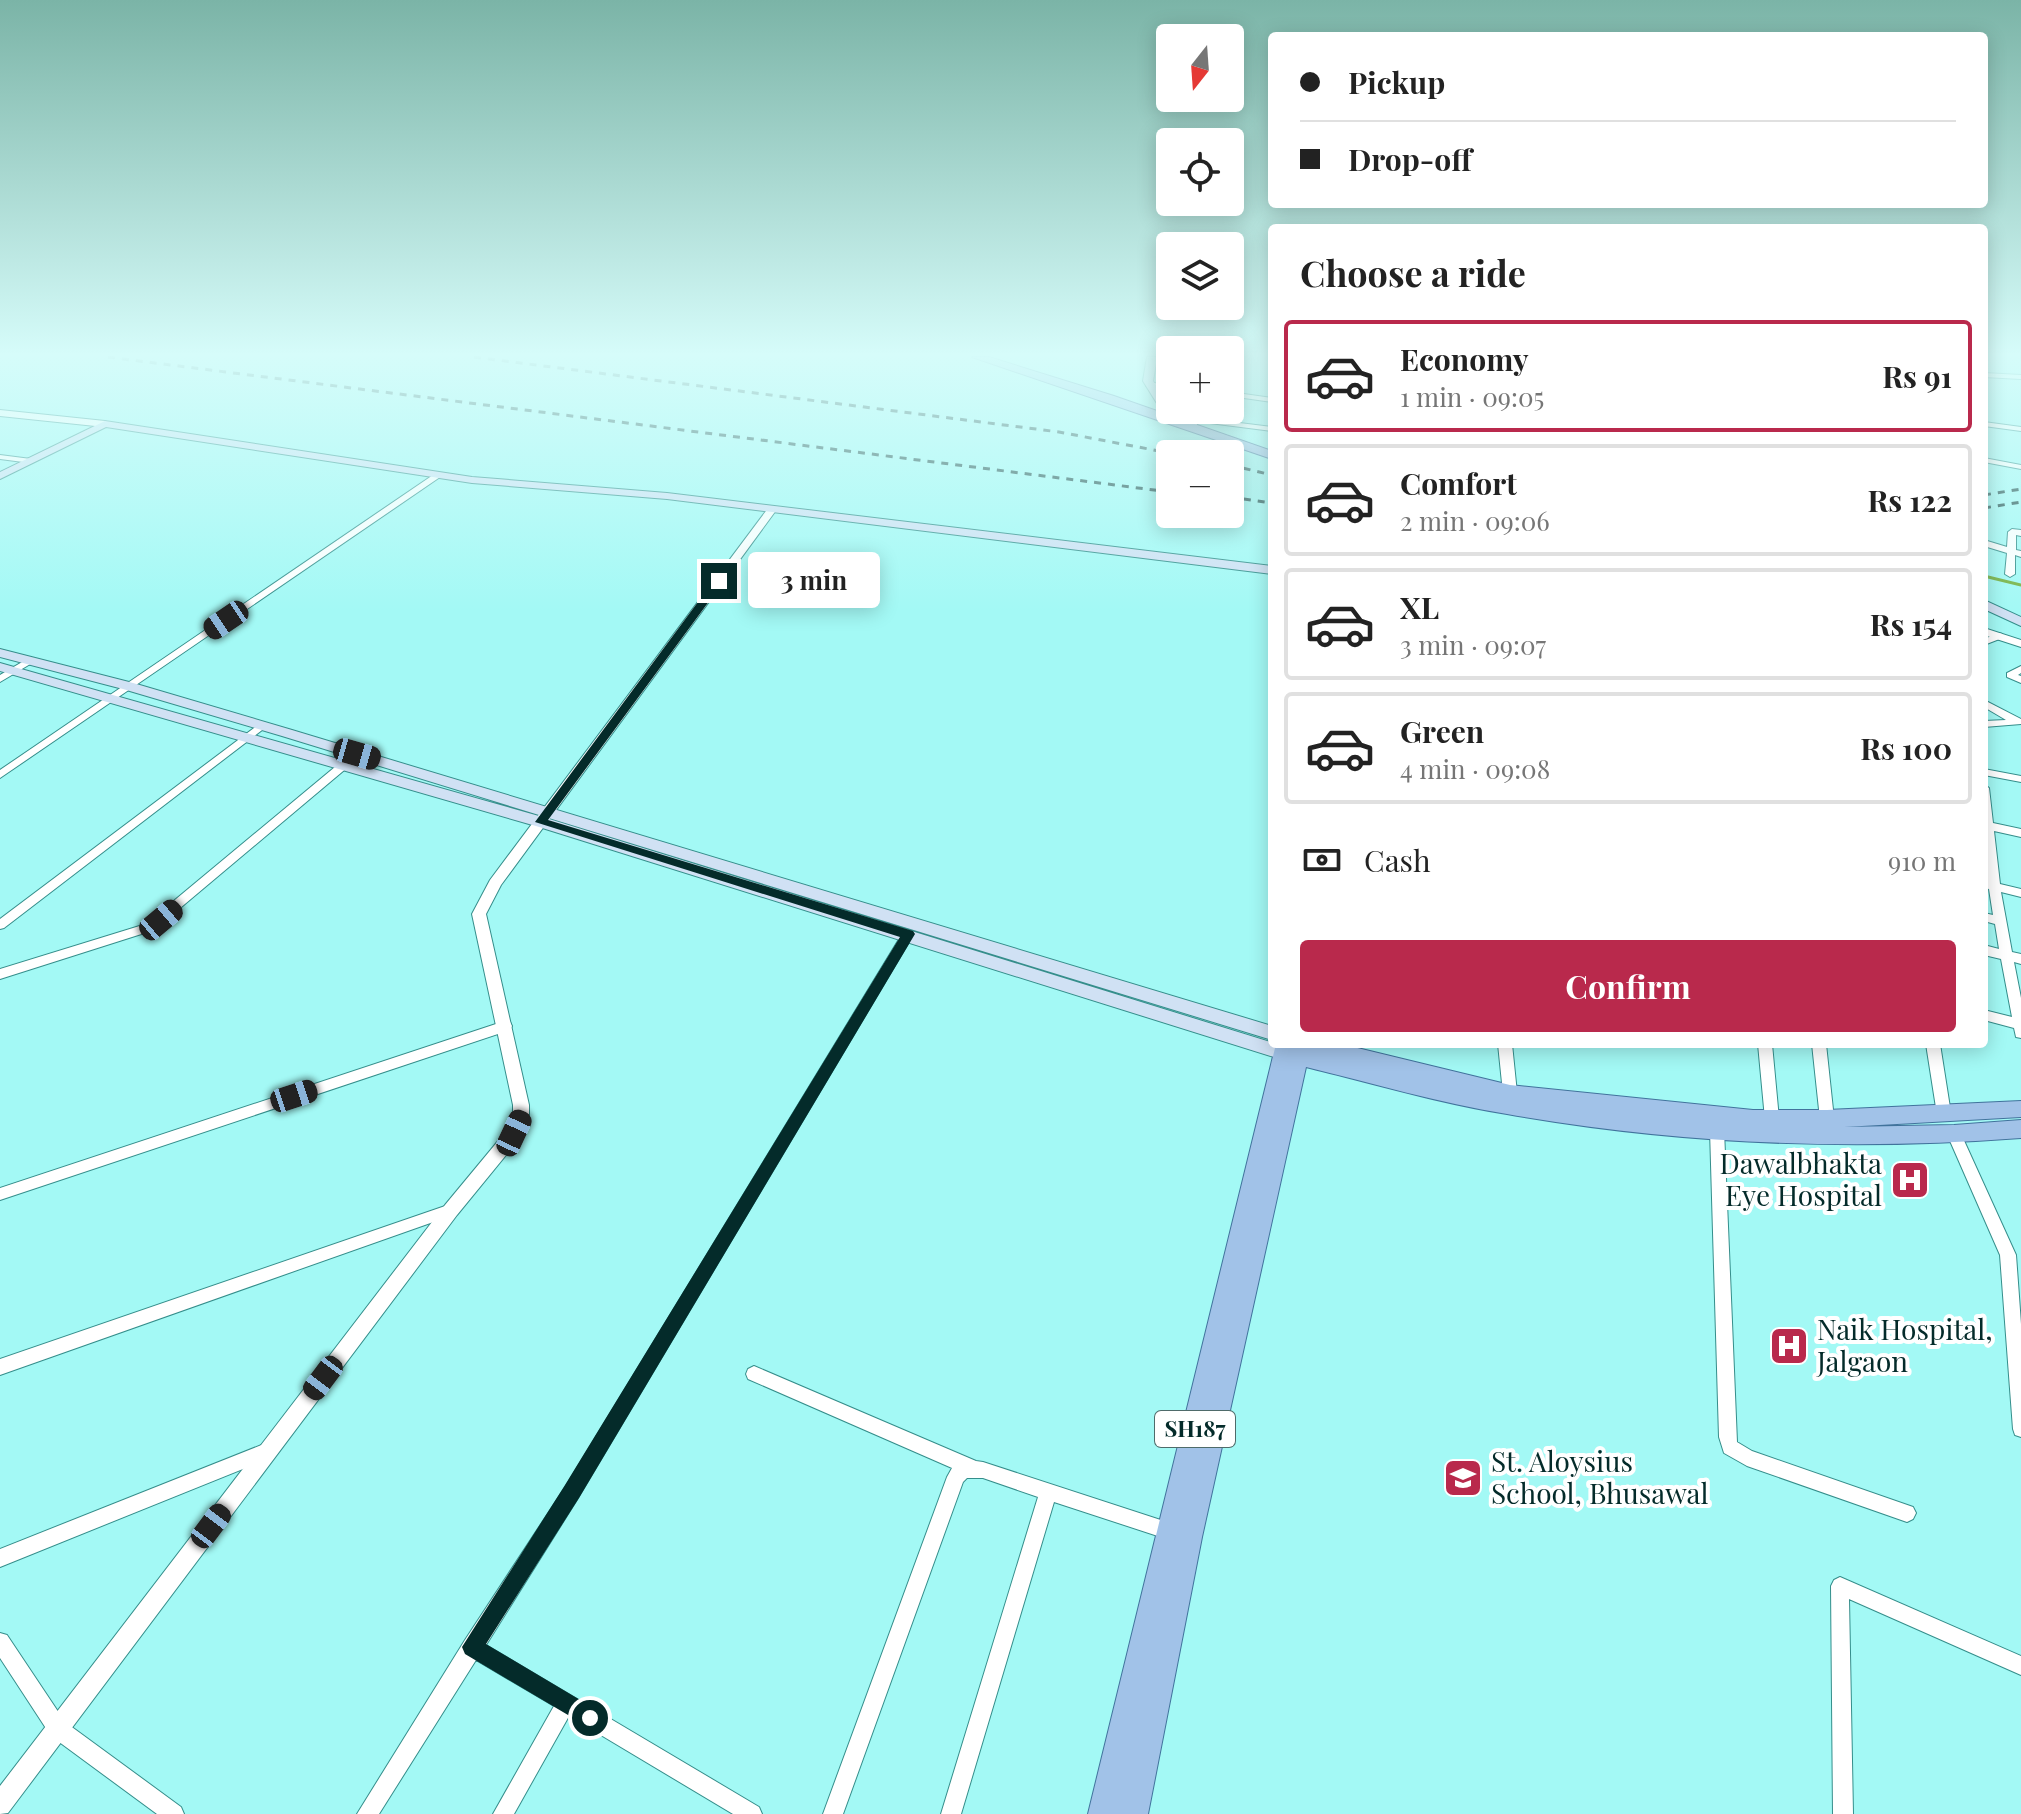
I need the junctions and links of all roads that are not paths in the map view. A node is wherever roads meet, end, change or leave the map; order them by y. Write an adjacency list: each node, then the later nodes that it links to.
1 (70, 442): 6 (main road)
2 (221, 442): 9 (main road)
3 (1239, 442): 4 (main road)
4 (1268, 453)
5 (0, 457): 6 (street)
6 (31, 461): 10 (main road)
7 (1988, 461): 8 (street)
8 (2021, 467)
9 (439, 475): 11 (main road); 30 (street)
10 (0, 476)
11 (772, 509): 17 (main road); 42 (street)
12 (2020, 528): 16 (street)
13 (1991, 530): 14 (street)
14 (1988, 536)
15 (1988, 544): 16 (street)
16 (2016, 552): 18 (street)
17 (1268, 570)
18 (2010, 574)
19 (1988, 606): 20 (main road)
20 (2021, 622)
21 (1988, 632): 22 (street)
22 (1999, 636): 23 (street); 24 (street)
23 (1988, 640)
24 (2021, 644)
25 (0, 653): 26 (main road)
26 (29, 661): 28 (street); 30 (main road)
27 (2021, 669): 29 (street)
28 (4, 672): 31 (main road)
29 (2021, 680)
30 (128, 686): 31 (street); 35 (main road)
31 (111, 699): 36 (main road); 40 (street)
32 (1988, 705): 33 (street)
33 (2020, 722): 34 (street)
34 (1988, 724)
35 (262, 725): 36 (street); 37 (main road)
36 (246, 737): 38 (main road); 50 (street)
37 (357, 754): 38 (street); 42 (main road)
38 (343, 765): 42 (main road); 55 (street)
39 (1988, 773): 41 (street)
40 (0, 775)
41 (2021, 779)
42 (544, 816): 51 (main road); 56 (main road); 58 (street)
43 (1988, 825): 44 (street)
44 (2021, 833)
45 (1988, 865): 46 (street)
46 (1989, 885): 47 (street); 49 (street)
47 (2021, 893)
48 (1988, 918): 49 (street)
49 (2000, 921): 53 (street)
50 (0, 925)
51 (908, 934): 56 (main road); 92 (street)
52 (1988, 951): 53 (street)
53 (2005, 955): 54 (street); 59 (street)
54 (2021, 959)
55 (0, 974)
56 (1094, 985): 60 (main road); 61 (main road)
57 (1988, 1016): 59 (street)
58 (505, 1026): 78 (street); 79 (street)
59 (2020, 1028)
60 (1268, 1039)
61 (1268, 1039)
62 (1291, 1048): 89 (main road, SH187)
63 (1292, 1048): 104 (main road, SH187)
64 (1299, 1048): 76 (main road)
65 (1301, 1048): 70 (main road)
66 (1505, 1048): 70 (street)
67 (1765, 1048): 73 (street)
68 (1819, 1048): 74 (street)
69 (1934, 1048): 72 (street)
70 (1510, 1093): 73 (main road)
71 (2021, 1109): 72 (main road)
72 (1944, 1114): 74 (main road)
73 (1772, 1119): 74 (main road)
74 (1827, 1119)
75 (2021, 1129): 77 (main road)
76 (1717, 1130): 77 (main road); 88 (street)
77 (1954, 1134): 80 (street)
78 (0, 1194)
79 (451, 1210): 82 (street); 85 (street)
80 (2003, 1245): 81 (street); 84 (street)
81 (2021, 1252)
82 (0, 1367)
83 (754, 1374): 86 (street)
84 (2021, 1429)
85 (269, 1450): 90 (street); 95 (street)
86 (972, 1468): 87 (street); 101 (street)
87 (1048, 1492): 89 (street); 102 (street)
88 (1907, 1513)
89 (1170, 1531): 103 (main road, SH187)
90 (0, 1558)
91 (0, 1642): 95 (street)
92 (472, 1647): 94 (street); 98 (street)
93 (2021, 1666): 105 (street)
94 (566, 1703): 99 (street); 100 (street)
95 (58, 1729): 96 (street); 97 (street)
96 (0, 1805)
97 (174, 1814)
98 (367, 1814)
99 (503, 1814)
100 (752, 1814)
101 (833, 1814)
102 (951, 1814)
103 (1103, 1814)
104 (1133, 1814)
105 (1843, 1814)

